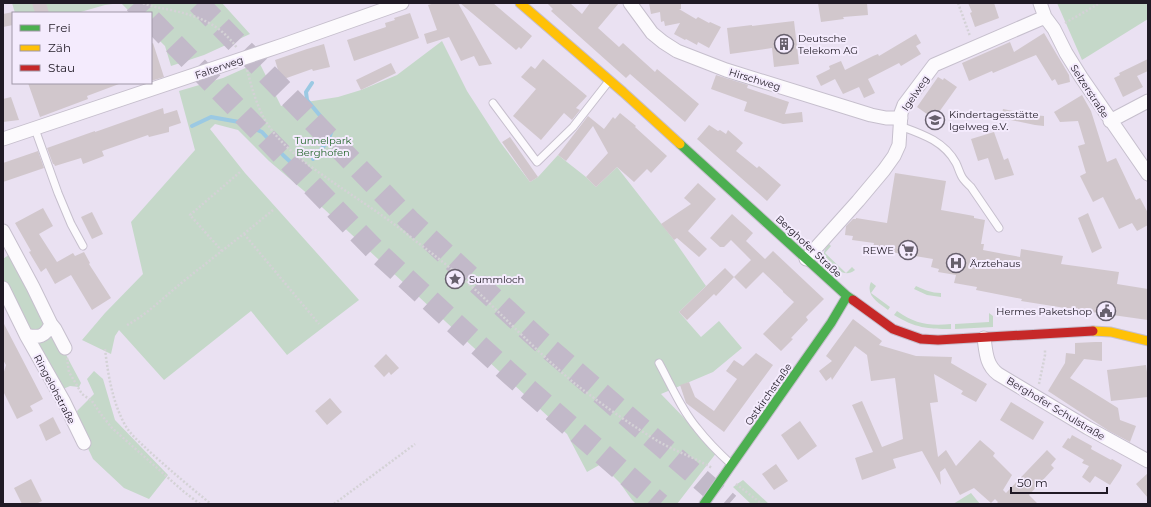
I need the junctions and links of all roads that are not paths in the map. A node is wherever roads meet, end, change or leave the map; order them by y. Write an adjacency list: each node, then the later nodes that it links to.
1 (402, 3): 11 (street, Falterweg)
2 (520, 3): 6 (street, Berghofer Straße)
3 (630, 3): 10 (street, Hirschweg)
4 (1040, 3): 5 (street, Selzerstraße)
5 (1046, 17): 9 (street, Selzerstraße); 10 (street, Igelweg)
6 (610, 80): 8 (lane); 18 (street, Berghofer Straße)
7 (1148, 101): 9 (street)
8 (493, 103)
9 (1110, 121): 13 (street, Selzerstraße)
10 (900, 122): 14 (lane); 18 (street, Igelweg)
11 (35, 129): 12 (street, Falterweg); 16 (lane)
12 (3, 139)
13 (1148, 174)
14 (999, 228)
15 (3, 231): 17 (street)
16 (83, 246)
17 (7, 250): 21 (street)
18 (806, 259): 20 (street, Berghofer Straße)
19 (3, 288): 22 (street, Ringelohstraße)
20 (847, 296): 23 (street, Berghofer Straße); 29 (street, Ostkirchstraße)
21 (52, 324): 22 (street); 25 (street)
22 (26, 335): 27 (street, Ringelohstraße)
23 (984, 338): 24 (street, Berghofer Straße); 28 (street, Berghofer Schulstraße)
24 (1148, 341)
25 (65, 348)
26 (659, 363): 29 (lane)
27 (84, 443)
28 (1148, 461)
29 (732, 464): 30 (street, Ostkirchstraße)
30 (704, 504)

